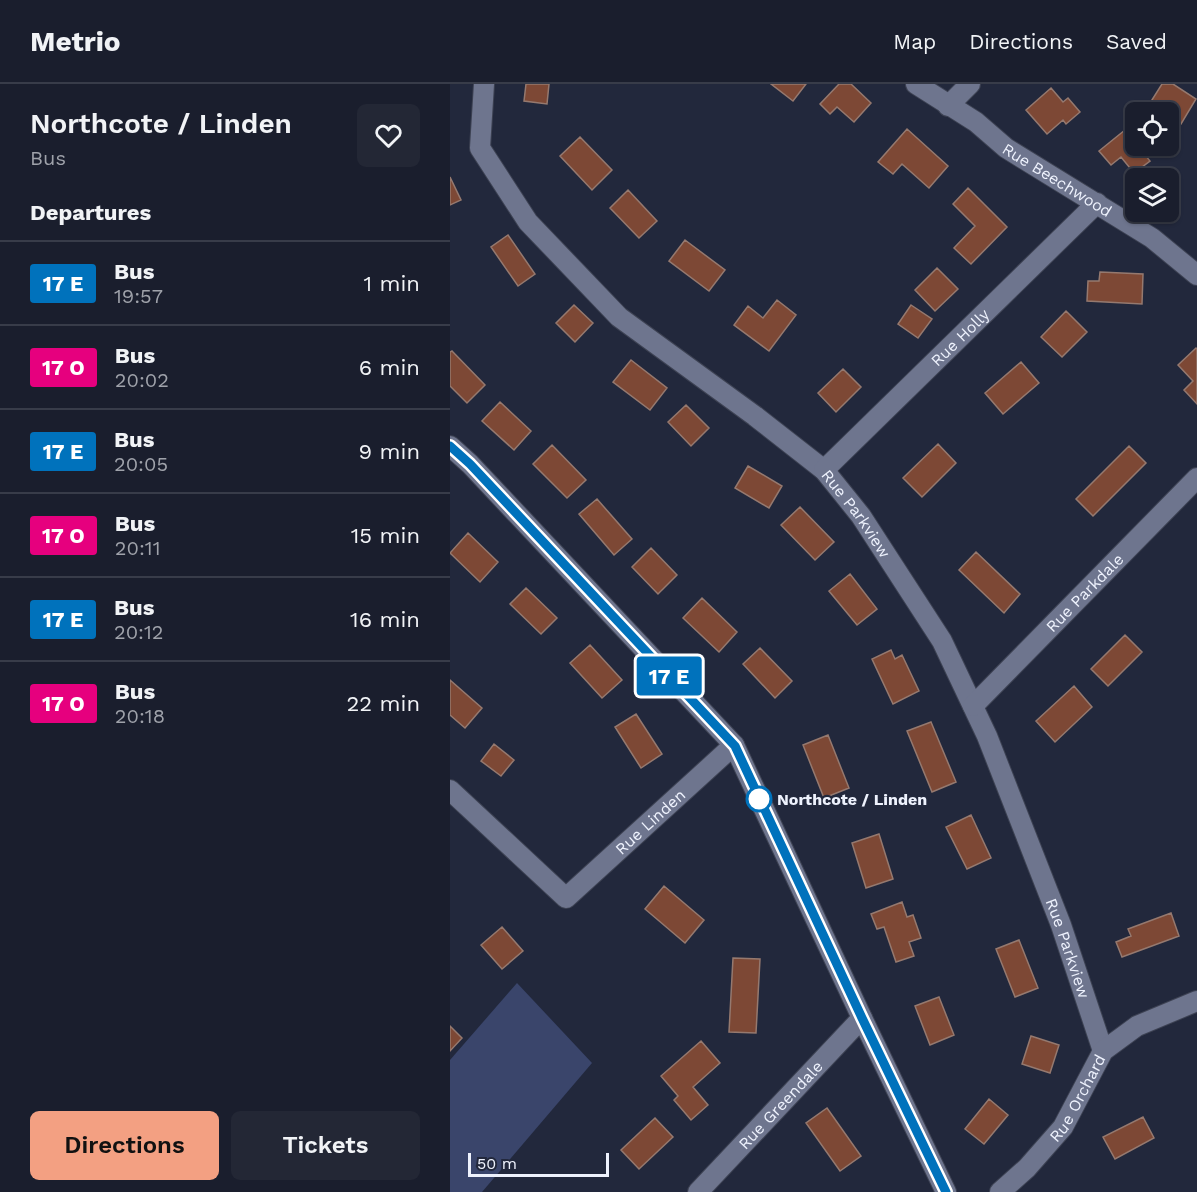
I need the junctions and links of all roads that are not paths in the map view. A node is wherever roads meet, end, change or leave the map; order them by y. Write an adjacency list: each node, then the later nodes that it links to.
1 (484, 84): 8 (street, Rue Parkview)
2 (916, 84): 4 (street, Rue Beechwood)
3 (970, 84): 4 (street)
4 (948, 106): 5 (street, Rue Beechwood)
5 (1096, 203): 6 (street, Rue Beechwood); 8 (street, Rue Holly)
6 (1197, 275)
7 (450, 446): 11 (street)
8 (824, 470): 10 (street, Rue Parkview)
9 (1197, 478): 10 (street, Rue Parkdale)
10 (973, 706): 15 (street, Rue Parkview)
11 (735, 746): 12 (street, Rue Linden); 14 (street)
12 (450, 790)
13 (1197, 1001): 15 (street, Rue Orchard)
14 (862, 1018): 16 (street, Rue Greendale); 17 (street)
15 (1103, 1051): 18 (street, Rue Orchard)
16 (698, 1192)
17 (946, 1192)
18 (1000, 1192)

